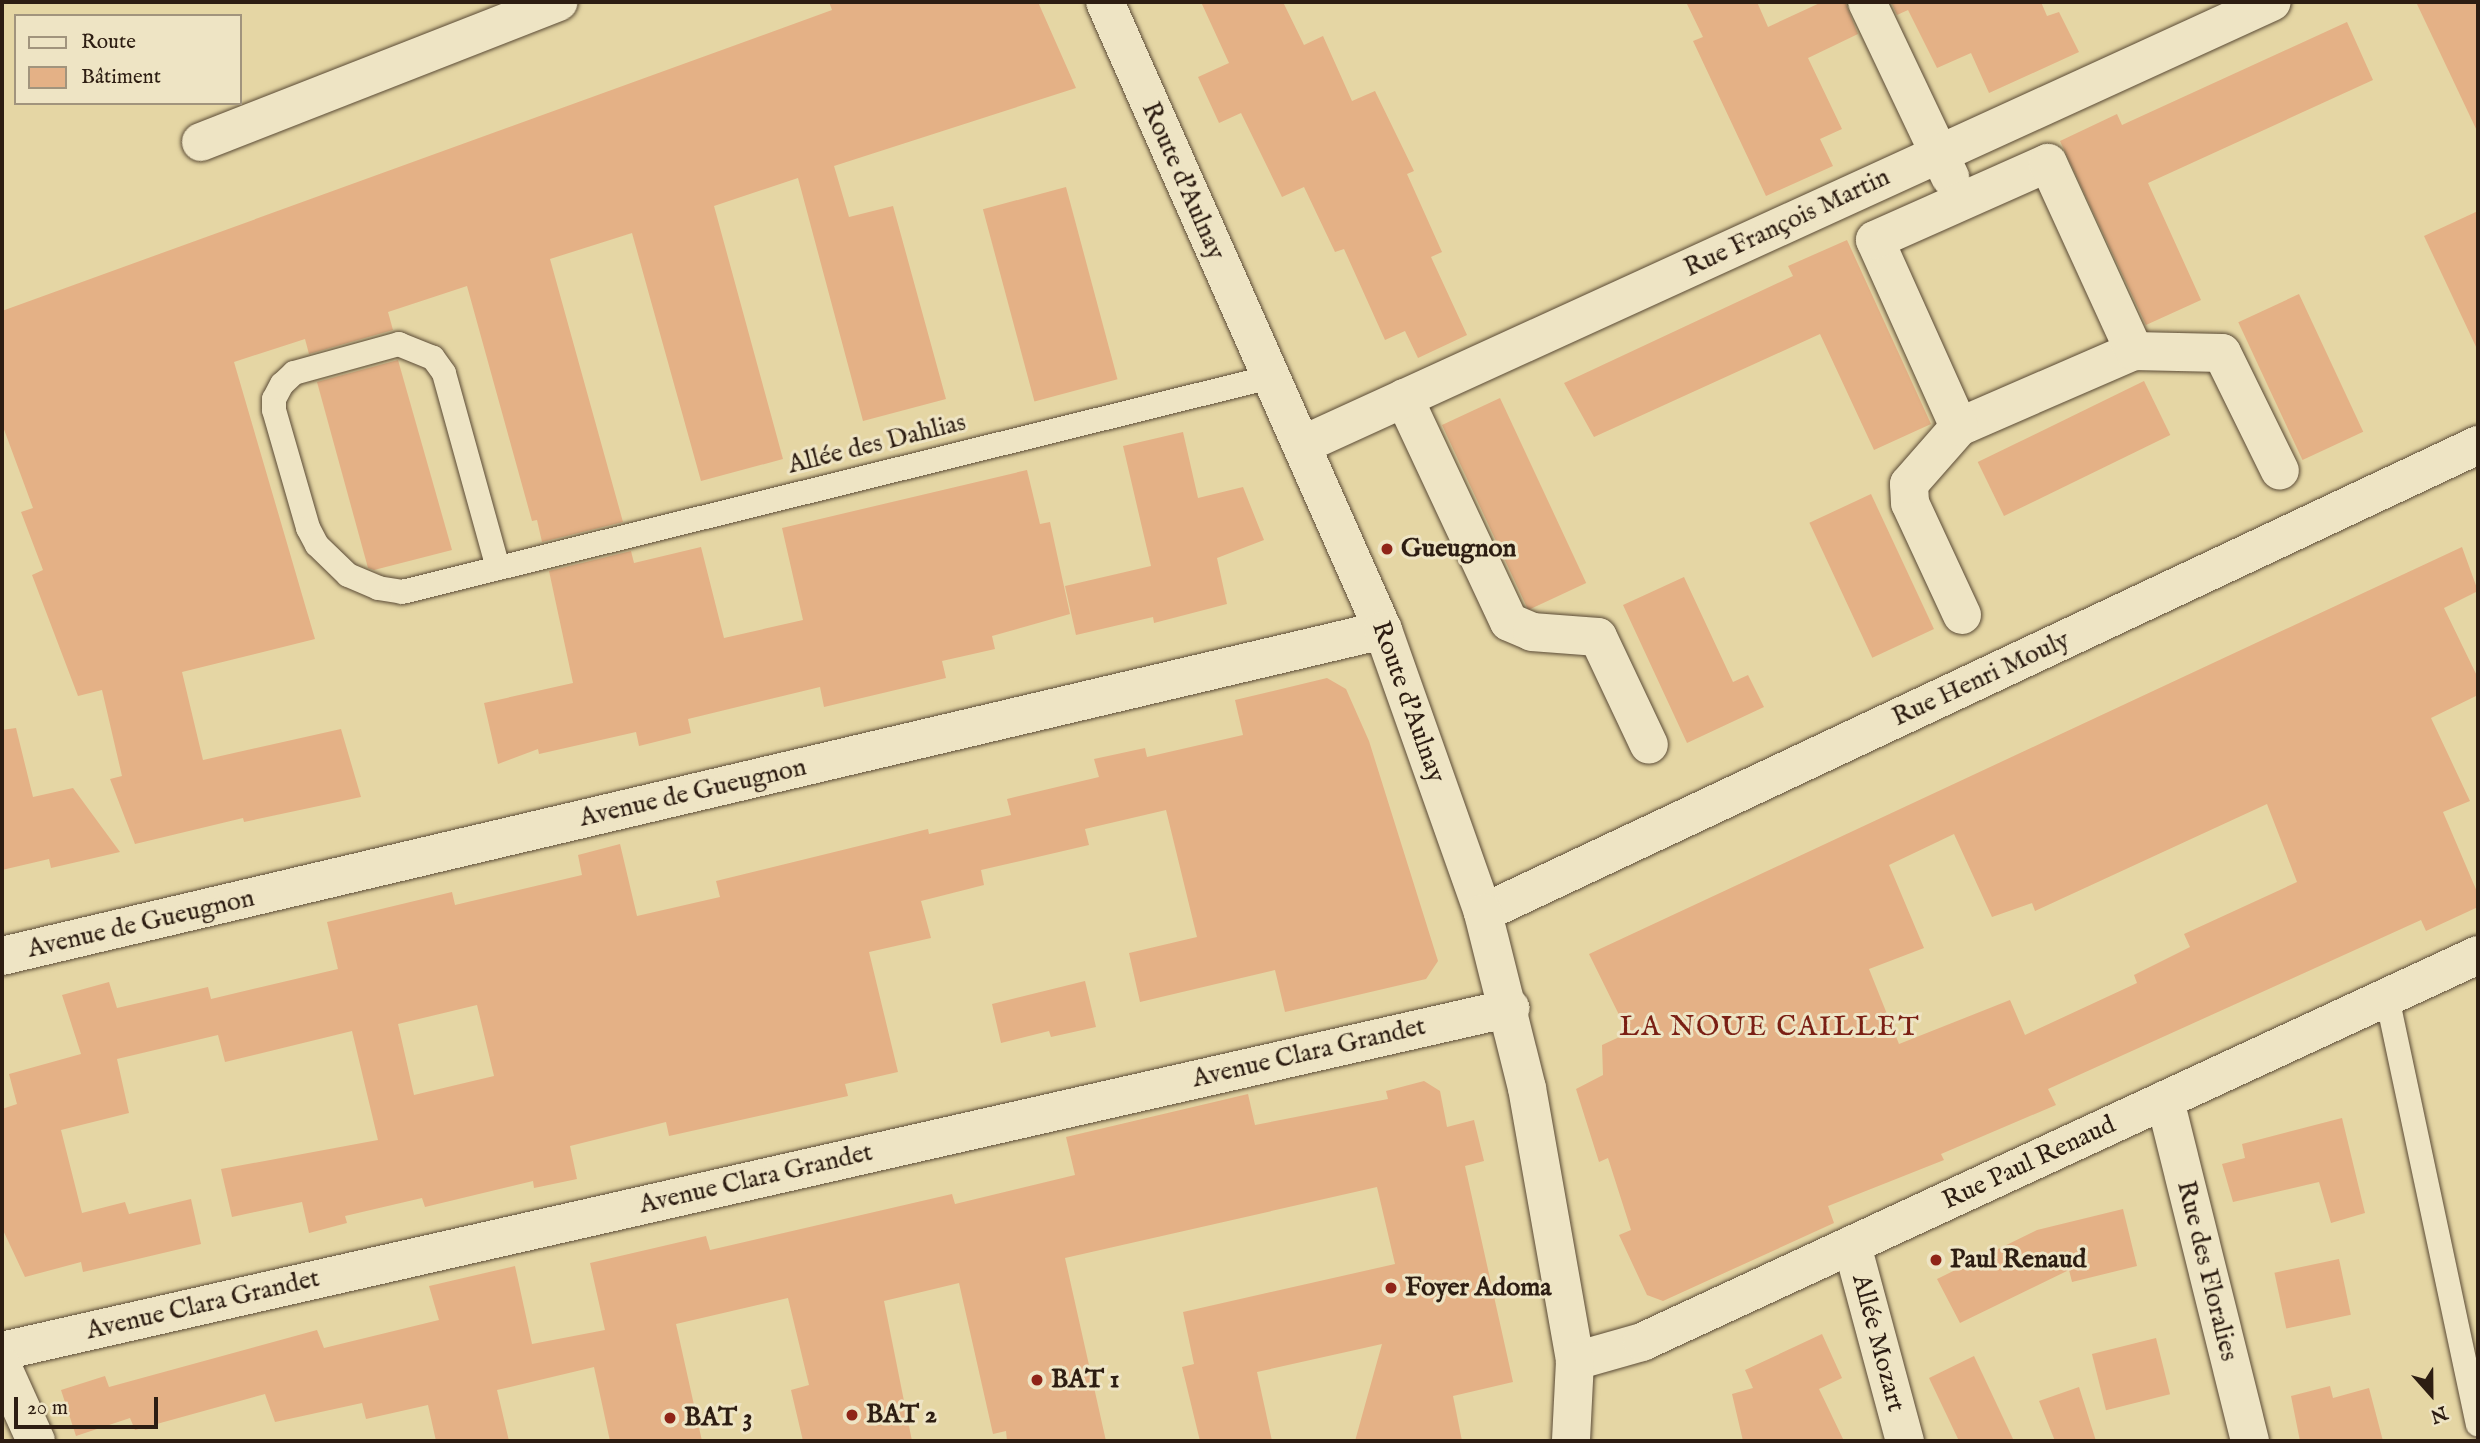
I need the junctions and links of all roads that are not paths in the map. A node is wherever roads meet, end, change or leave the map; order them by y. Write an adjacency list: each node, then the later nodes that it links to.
1 (559, 2): 5 (street)
2 (1105, 2): 9 (street, Route d'Aulnay)
3 (1867, 2): 6 (street)
4 (2272, 2): 6 (street, Rue François Martin)
5 (201, 142)
6 (1938, 154): 7 (street); 10 (street, Rue François Martin)
7 (1962, 201): 8 (street); 11 (street)
8 (2134, 351): 11 (street); 14 (street)
9 (1271, 377): 12 (street, Route d'Aulnay); 15 (lane, Allée des Dahlias)
10 (1404, 398): 12 (street, Rue François Martin); 18 (street)
11 (1959, 427): 16 (street)
12 (1302, 445): 17 (street, Route d'Aulnay)
13 (2478, 445): 19 (street, Rue Henri Mouly)
14 (2280, 471)
15 (498, 568): 15 (lane, Allée des Dahlias)
16 (1962, 615)
17 (1383, 629): 19 (street, Route d'Aulnay); 21 (street, Avenue de Gueugnon)
18 (1649, 745)
19 (1483, 913): 23 (street, Route d'Aulnay)
20 (2478, 955): 22 (street, Rue Paul Renaud)
21 (2, 956)
22 (2387, 997): 24 (street, Rue Paul Renaud); 29 (lane)
23 (1510, 1008): 26 (street, Avenue Clara Grandet); 27 (street, Route d'Aulnay)
24 (2165, 1100): 25 (street, Rue Paul Renaud); 33 (street, Rue des Floralies)
25 (1852, 1245): 27 (street, Rue Paul Renaud); 32 (street, Allée Mozart)
26 (2, 1351)
27 (1575, 1361): 31 (street, Route d'Aulnay)
28 (2, 1366): 30 (street)
29 (2478, 1424)
30 (36, 1441)
31 (1571, 1441)
32 (1905, 1441)
33 (2250, 1441)

